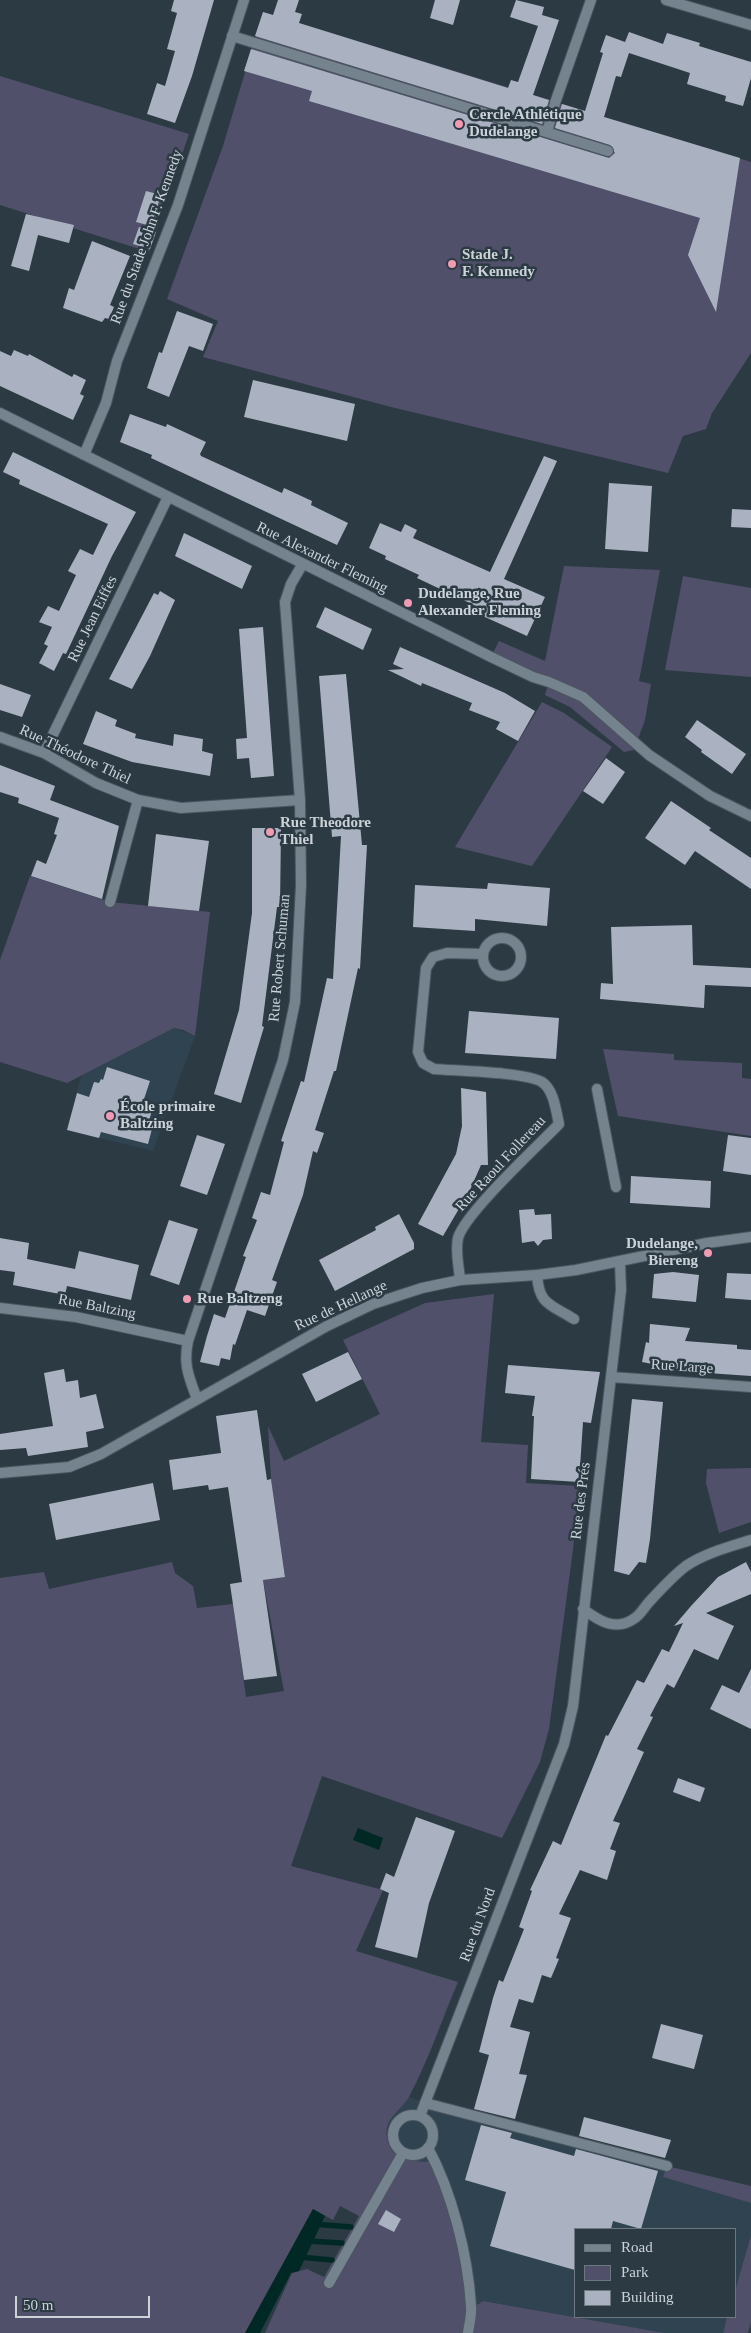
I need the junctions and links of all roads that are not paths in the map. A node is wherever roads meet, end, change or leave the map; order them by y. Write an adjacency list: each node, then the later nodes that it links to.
1 (244, 0): 5 (street, Rue du Stade John F. Kennedy)
2 (591, 0): 6 (street)
3 (666, 0): 4 (street)
4 (751, 25)
5 (232, 36): 6 (street); 9 (street, Rue du Stade John F. Kennedy)
6 (547, 132): 7 (street)
7 (608, 151)
8 (0, 413): 9 (street, Rue Alexander Fleming)
9 (84, 455): 10 (street, Rue Alexander Fleming)
10 (168, 498): 11 (street, Rue Alexander Fleming); 13 (street, Rue Jean Eiffes)
11 (302, 565): 15 (street, Rue Robert Schuman); 16 (street, Rue Alexander Fleming)
12 (0, 736): 13 (street, Rue Théodore Thiel)
13 (44, 753): 14 (street, Rue Théodore Thiel)
14 (138, 800): 15 (street, Rue Théodore Thiel); 17 (street, Rue Théodore Thiel)
15 (300, 800): 27 (street, Rue Robert Schuman)
16 (751, 816)
17 (110, 902)
18 (482, 954): 24 (street, Rue Raoul Follereau)
19 (597, 1089): 20 (street)
20 (616, 1187)
21 (751, 1237): 22 (street, Rue de Hellange)
22 (620, 1262): 23 (street, Rue de Hellange); 28 (street, Rue des Prés)
23 (537, 1275): 24 (street, Rue de Hellange); 26 (street)
24 (460, 1280): 30 (street, Rue de Hellange)
25 (0, 1308): 27 (street, Rue Baltzing)
26 (574, 1319)
27 (188, 1341): 30 (street, Rue Robert Schuman)
28 (611, 1377): 29 (street, Rue Large); 33 (street, Rue des Prés)
29 (751, 1387)
30 (198, 1399): 31 (street, Rue de Hellange)
31 (0, 1473)
32 (751, 1540): 33 (street)
33 (583, 1609): 34 (street, Rue des Prés)
34 (564, 1744): 35 (street, Rue du Nord)
35 (425, 2103): 36 (street, Rue du Nord); 39 (street)
36 (420, 2116): 37 (street); 38 (street)
37 (428, 2148): 38 (street); 41 (street)
38 (403, 2153): 40 (street)
39 (667, 2166)
40 (329, 2283)
41 (468, 2333)

